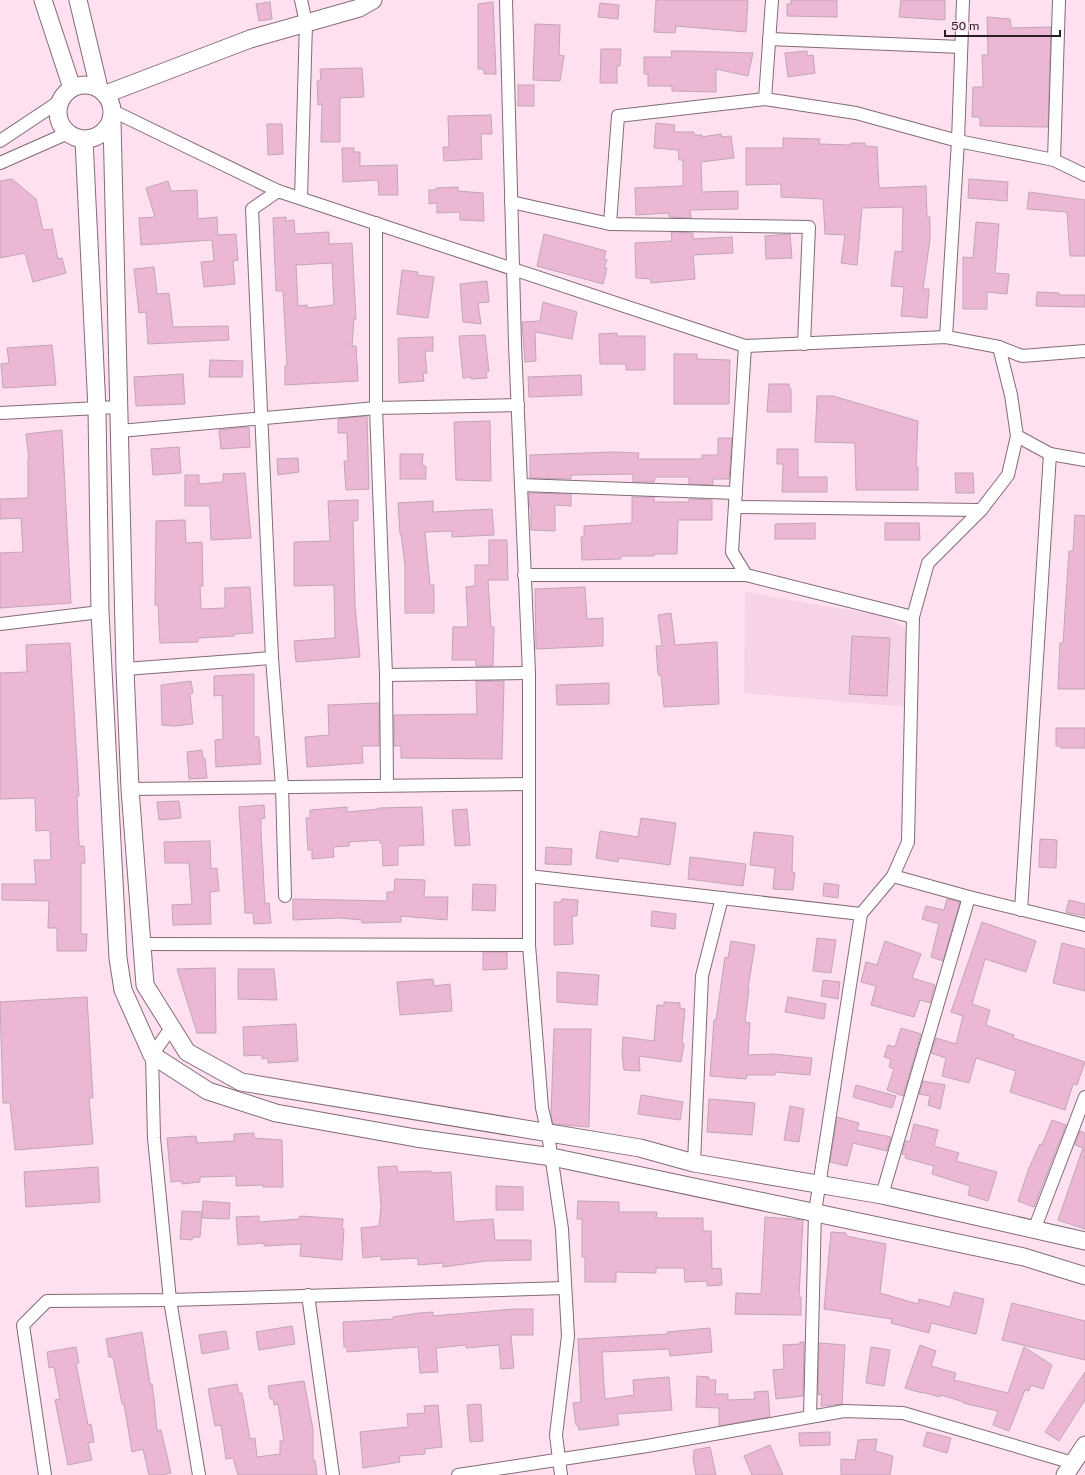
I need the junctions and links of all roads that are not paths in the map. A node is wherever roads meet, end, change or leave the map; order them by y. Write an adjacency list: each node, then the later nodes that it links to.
1 (43, 0): 12 (street)
2 (78, 0): 13 (street)
3 (301, 0): 9 (street)
4 (372, 0): 9 (street)
5 (506, 0): 26 (street)
6 (772, 0): 10 (street)
7 (963, 0): 11 (street)
8 (1060, 0): 21 (street)
9 (306, 23): 13 (street); 25 (street)
10 (769, 39): 11 (street); 14 (street)
11 (961, 47): 20 (street)
12 (72, 88): 13 (street); 15 (street)
13 (103, 91): 16 (street)
14 (765, 99): 20 (street); 28 (street)
15 (60, 101): 17 (street); 19 (street)
16 (112, 116): 18 (street); 24 (street); 36 (street)
17 (68, 133): 18 (street); 22 (street)
18 (84, 140): 38 (street)
19 (0, 141)
20 (958, 141): 21 (street); 30 (street)
21 (1054, 160): 23 (street)
22 (0, 163)
23 (1085, 176)
24 (278, 191): 25 (street); 40 (street)
25 (301, 198): 27 (street)
26 (512, 202): 28 (street); 29 (street)
27 (376, 223): 29 (street); 37 (street)
28 (610, 224): 31 (street)
29 (513, 268): 32 (street); 35 (street)
30 (946, 337): 31 (street); 33 (street)
31 (804, 344): 32 (street)
32 (745, 346): 46 (street)
33 (999, 347): 34 (street); 42 (street)
34 (1085, 351)
35 (518, 405): 37 (street); 45 (street)
36 (118, 407): 38 (street); 41 (street)
37 (376, 408): 40 (street); 57 (street)
38 (97, 409): 39 (street); 51 (street)
39 (0, 413)
40 (260, 417): 41 (street); 54 (street)
41 (120, 431): 55 (street)
42 (1017, 436): 43 (street); 48 (street)
43 (1050, 454): 44 (street); 67 (street)
44 (1085, 460)
45 (521, 485): 46 (street); 50 (street)
46 (736, 493): 47 (street)
47 (735, 507): 48 (street); 49 (street)
48 (981, 510): 52 (street)
49 (746, 574): 50 (street); 52 (street)
50 (524, 575): 56 (street)
51 (100, 612): 53 (street); 73 (street)
52 (913, 617): 63 (street)
53 (0, 624)
54 (272, 658): 55 (street); 60 (street)
55 (125, 669): 61 (street)
56 (529, 674): 57 (street); 58 (street)
57 (386, 675): 59 (street)
58 (528, 784): 59 (street); 62 (street)
59 (387, 785): 60 (street)
60 (282, 786): 61 (street); 64 (street)
61 (130, 789): 70 (street)
62 (529, 876): 66 (street); 71 (street)
63 (893, 876): 65 (street); 68 (street)
64 (285, 896)
65 (969, 897): 67 (street); 79 (street)
66 (722, 898): 68 (street); 77 (street)
67 (1021, 910): 69 (street)
68 (861, 914): 78 (street)
69 (1085, 925)
70 (141, 944): 71 (street); 72 (street)
71 (529, 945): 75 (street)
72 (171, 1028): 73 (street); 75 (street)
73 (152, 1055): 76 (street); 86 (street)
74 (1085, 1097): 81 (street)
75 (548, 1134): 76 (street); 77 (street)
76 (552, 1157): 80 (street); 84 (street)
77 (694, 1163): 78 (street)
78 (820, 1184): 79 (street); 80 (street)
79 (882, 1196): 81 (street)
80 (816, 1212): 83 (street); 87 (street)
81 (1034, 1230): 82 (street)
82 (1085, 1241)
83 (1085, 1276)
84 (565, 1288): 85 (street); 89 (street)
85 (308, 1295): 86 (street); 93 (street)
86 (170, 1300): 91 (street); 92 (street)
87 (810, 1417): 89 (street); 90 (street)
88 (1085, 1445): 90 (street)
89 (559, 1459): 94 (street); 95 (street)
90 (1069, 1469)
91 (45, 1475)
92 (199, 1475)
93 (333, 1475)
94 (458, 1475)
95 (561, 1475)

